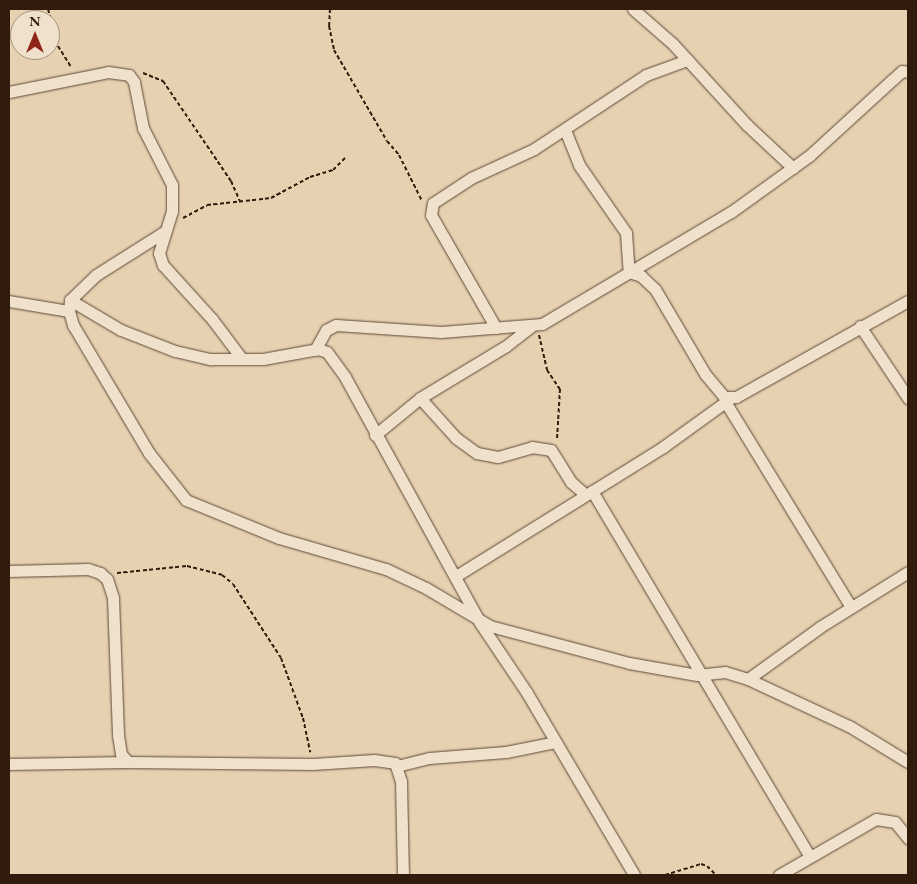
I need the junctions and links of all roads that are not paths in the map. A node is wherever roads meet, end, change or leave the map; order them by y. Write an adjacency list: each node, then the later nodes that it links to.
1 (633, 9): 2 (street)
2 (687, 60): 5 (street); 6 (street)
3 (908, 72): 6 (street)
4 (9, 92): 7 (street)
5 (565, 130): 8 (street); 14 (street)
6 (793, 168): 8 (street)
7 (165, 228): 11 (street); 16 (street)
8 (629, 272): 12 (street); 19 (street)
9 (9, 301): 11 (street)
10 (908, 301): 13 (street)
11 (69, 305): 16 (street); 26 (street)
12 (533, 326): 14 (street); 17 (street)
13 (860, 326): 18 (street); 19 (street)
14 (496, 328): 15 (street)
15 (315, 350): 16 (street); 20 (street)
16 (242, 360)
17 (420, 398): 20 (street); 21 (street)
18 (908, 398)
19 (728, 401): 21 (street); 25 (street)
20 (375, 435): 24 (street)
21 (588, 493): 24 (street); 27 (street)
22 (9, 571): 30 (street)
23 (908, 572): 25 (street)
24 (456, 576): 26 (street)
25 (851, 608): 28 (street)
26 (480, 623): 27 (street); 29 (street)
27 (702, 675): 28 (street); 35 (street)
28 (748, 679): 31 (street)
29 (555, 742): 33 (street); 37 (street)
30 (128, 762): 32 (street); 33 (street)
31 (908, 762)
32 (9, 764)
33 (397, 766): 36 (street)
34 (908, 838): 35 (street)
35 (809, 855): 38 (street)
36 (403, 875)
37 (634, 875)
38 (779, 875)

